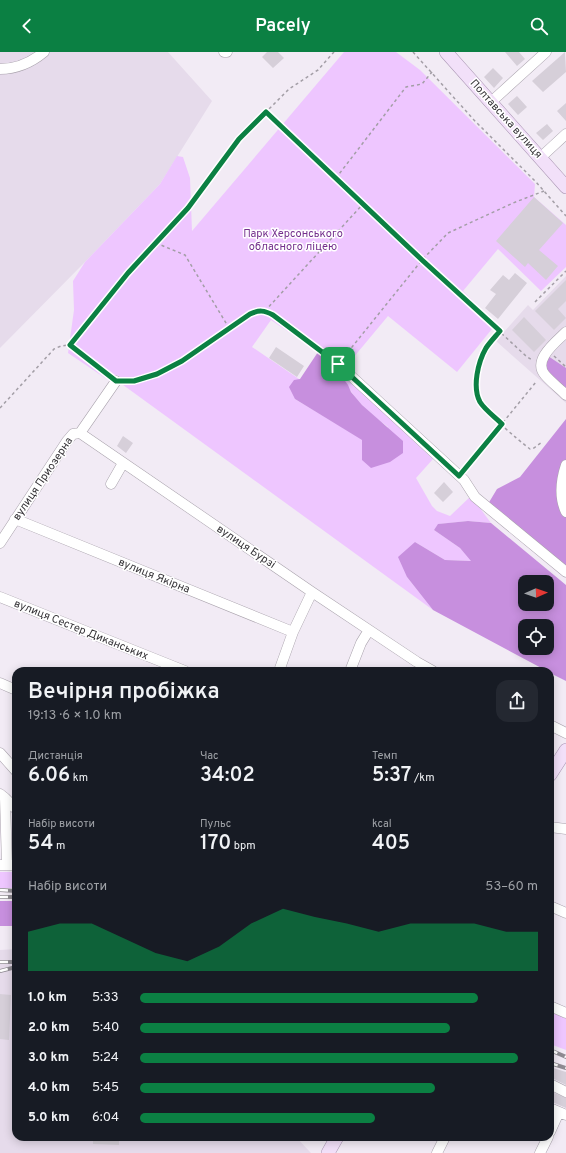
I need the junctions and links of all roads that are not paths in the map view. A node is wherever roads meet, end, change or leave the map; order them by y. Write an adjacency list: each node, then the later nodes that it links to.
1 (44, 52): 6 (street)
2 (224, 52): 3 (street)
3 (228, 52)
4 (446, 52): 7 (main road, Полтавська вулиця)
5 (546, 52): 7 (street)
6 (0, 69)
7 (491, 102): 9 (main road, Полтавська вулиця)
8 (566, 134): 9 (street)
9 (540, 158): 10 (main road, Полтавська вулиця)
10 (566, 187)
11 (566, 332): 14 (street)
12 (338, 364): 22 (street)
13 (116, 381): 15 (street, вулиця Приозерна)
14 (566, 395)
15 (80, 433): 16 (street, вулиця Бурзі); 20 (street, вулиця Приозерна)
16 (123, 463): 18 (street); 23 (street, вулиця Бурзі)
17 (566, 465): 19 (street)
18 (111, 484)
19 (566, 512)
20 (15, 519): 21 (street, вулиця Приозерна); 26 (street, вулиця Якірна)
21 (0, 544)
22 (566, 572)
23 (312, 592): 25 (street, вулиця Бурзі); 26 (street)
24 (0, 597): 27 (street, вулиця Сестер Диканських)
25 (369, 630): 29 (street); 30 (street, вулиця Бурзі)
26 (293, 632): 28 (street)
27 (175, 667)
28 (280, 667)
29 (352, 667)
30 (415, 667)
31 (0, 683): 32 (street)
32 (12, 688)
33 (554, 727): 34 (street)
34 (566, 733)
35 (566, 750): 38 (main road)
36 (0, 753): 37 (street)
37 (12, 766)
38 (554, 769)
39 (3, 796): 40 (street); 43 (street)
40 (12, 805)
41 (554, 828): 42 (street)
42 (566, 829)
43 (11, 830): 44 (street)
44 (8, 865)
45 (554, 908): 46 (street)
46 (566, 913)
47 (554, 1008): 48 (street)
48 (566, 1013)
49 (554, 1086): 50 (street)
50 (566, 1092)
51 (558, 1112): 52 (street)
52 (554, 1122)
53 (334, 1141): 56 (main road)
54 (443, 1141): 57 (street)
55 (546, 1141): 58 (street)
56 (328, 1153)
57 (437, 1153)
58 (540, 1153)

